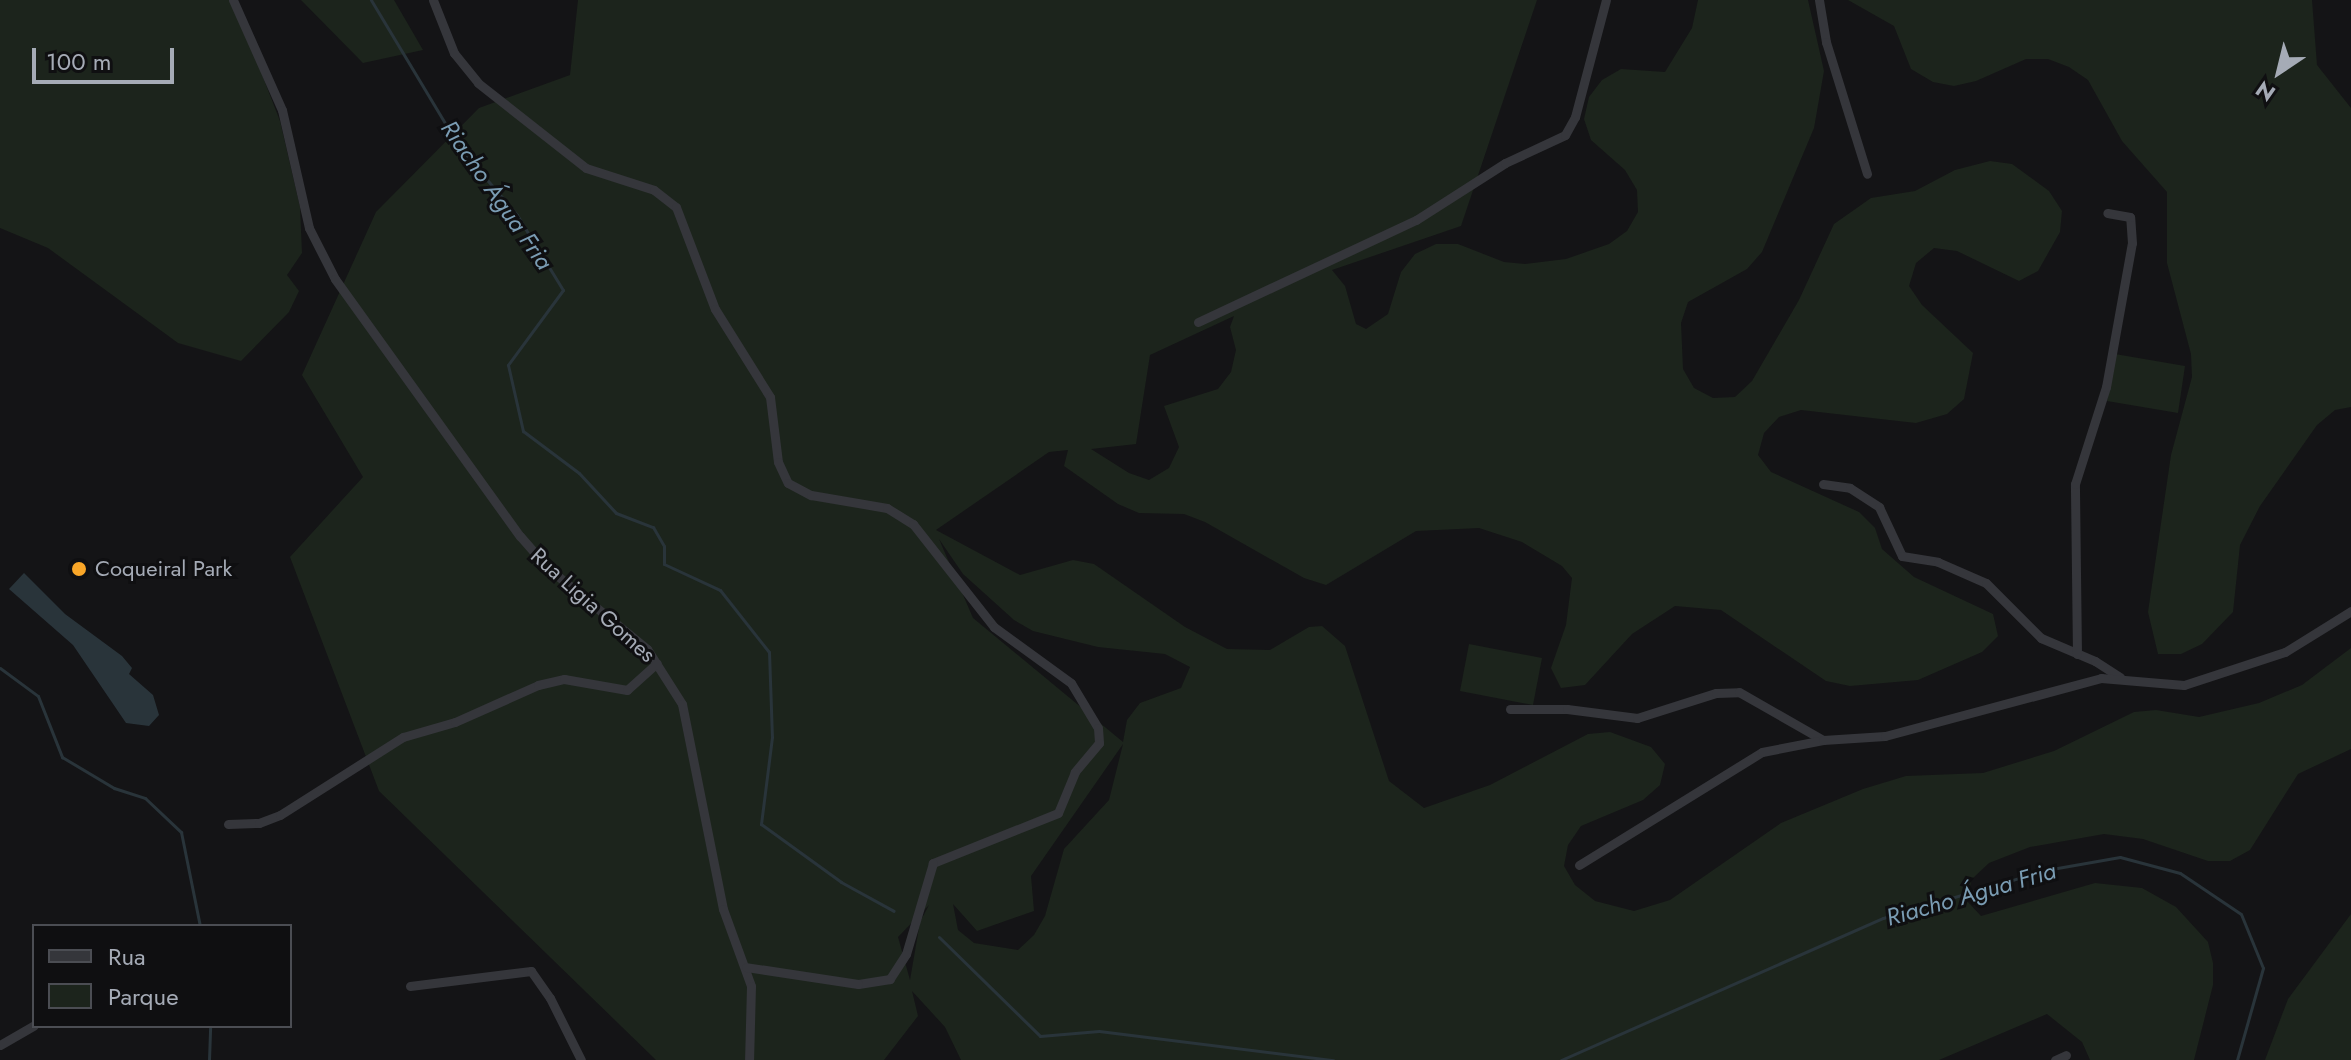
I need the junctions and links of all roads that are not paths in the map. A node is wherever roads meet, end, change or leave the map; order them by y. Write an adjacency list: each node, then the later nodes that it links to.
1 (233, 0): 11 (street, Rua Ligia Gomes)
2 (433, 0): 17 (street)
3 (1606, 0): 7 (street)
4 (1819, 0): 5 (street)
5 (1867, 174)
6 (2107, 213): 10 (street)
7 (1198, 322)
8 (1823, 484): 10 (street)
9 (2351, 611): 12 (street)
10 (2077, 654): 12 (street)
11 (657, 663): 15 (street); 17 (street, Rua Ligia Gomes)
12 (2120, 677): 14 (street)
13 (1510, 709): 14 (street)
14 (1823, 740): 16 (street)
15 (228, 824)
16 (1579, 865)
17 (746, 967): 23 (street, Rua Ligia Gomes)
18 (410, 986): 22 (street)
19 (32, 1026): 20 (street)
20 (0, 1045)
21 (2066, 1055): 24 (street)
22 (581, 1060)
23 (749, 1060)
24 (2055, 1060)

